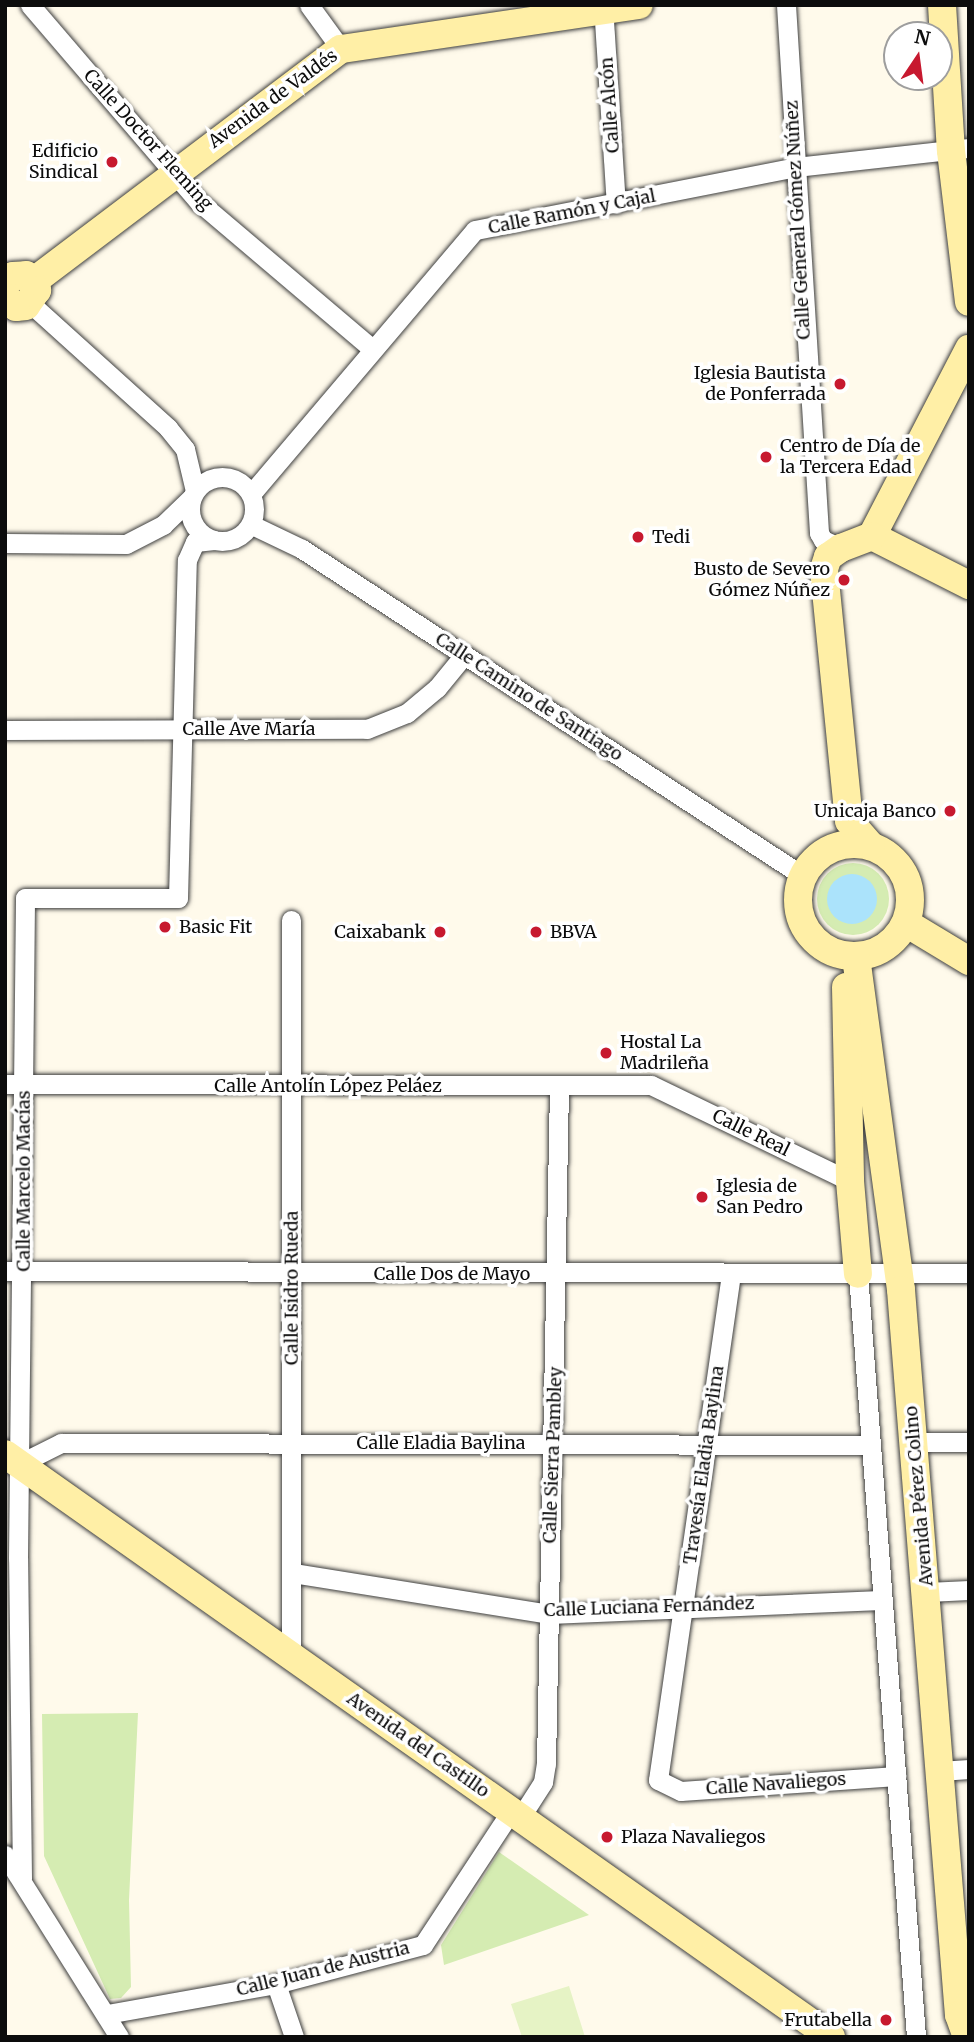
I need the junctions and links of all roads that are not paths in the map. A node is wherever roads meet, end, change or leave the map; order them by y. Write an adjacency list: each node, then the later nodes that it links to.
1 (30, 5): 10 (street, Calle Doctor Fleming)
2 (309, 5): 7 (street)
3 (639, 5): 6 (street, Avenida de Valdés)
4 (786, 5): 9 (street, Calle General Gómez Núñez)
5 (942, 5): 8 (street)
6 (603, 8): 7 (street, Avenida de Valdés); 11 (street, Calle Alcón)
7 (341, 48): 10 (street, Avenida de Valdés)
8 (960, 149): 9 (street, Calle Ramón y Cajal); 13 (street)
9 (796, 167): 11 (street, Calle Ramón y Cajal); 22 (street, Calle General Gómez Núñez)
10 (173, 172): 12 (street, Avenida de Valdés); 14 (street, Calle Doctor Fleming)
11 (616, 204): 14 (street, Calle Ramón y Cajal)
12 (13, 291): 16 (street)
13 (969, 302)
14 (371, 348): 17 (street, Calle Ramón y Cajal)
15 (969, 349): 19 (street)
16 (194, 494): 17 (street); 20 (street); 21 (street)
17 (251, 494): 18 (street)
18 (252, 525): 20 (street); 24 (street, Calle Camino de Santiago)
19 (872, 536): 22 (street); 23 (street)
20 (214, 540): 25 (street)
21 (5, 543)
22 (841, 548): 27 (street)
23 (969, 585)
24 (464, 655): 25 (street, Calle Ave María); 28 (street, Calle Camino de Santiago)
25 (179, 729): 26 (street, Calle Ave María); 33 (street, Calle Marcelo Macías)
26 (5, 730)
27 (871, 846): 28 (street); 30 (street)
28 (803, 876): 31 (street)
29 (291, 920): 36 (street, Calle Isidro Rueda)
30 (906, 923): 31 (street); 32 (street)
31 (851, 956): 37 (street); 40 (street, Avenida Pérez Colino)
32 (969, 961)
33 (15, 1084): 36 (street, Calle Antolín López Peláez); 38 (street, Calle Marcelo Macías)
34 (651, 1085): 35 (street, Calle Antolín López Peláez); 37 (street, Calle Real)
35 (558, 1086): 36 (street, Calle Antolín López Peláez); 39 (street, Calle Sierra Pambley)
36 (292, 1087): 44 (street, Calle Isidro Rueda)
37 (850, 1181): 43 (street)
38 (14, 1271): 44 (street, Calle Dos de Mayo); 51 (street, Calle Marcelo Macías)
39 (558, 1273): 42 (street, Calle Dos de Mayo); 44 (street, Calle Dos de Mayo); 48 (street, Calle Sierra Pambley)
40 (899, 1273): 41 (street); 43 (street, Calle Dos de Mayo); 45 (street, Avenida Pérez Colino)
41 (969, 1273)
42 (731, 1274): 43 (street, Calle Dos de Mayo); 49 (street, Travesía Eladia Baylina)
43 (858, 1274): 50 (street)
44 (292, 1275): 47 (street, Calle Isidro Rueda)
45 (915, 1442): 46 (street); 54 (street, Avenida Pérez Colino)
46 (969, 1442)
47 (292, 1443): 48 (street, Calle Eladia Baylina); 51 (street, Calle Eladia Baylina); 52 (street, Calle Isidro Rueda)
48 (553, 1443): 49 (street, Calle Eladia Baylina); 57 (street, Calle Sierra Pambley)
49 (706, 1445): 50 (street, Calle Eladia Baylina); 56 (street, Travesía Eladia Baylina)
50 (869, 1445): 55 (street)
51 (12, 1459): 58 (street, Avenida del Castillo); 63 (street, Calle Marcelo Macías)
52 (293, 1573): 57 (street, Calle Luciana Fernández); 58 (street, Calle Isidro Rueda)
53 (969, 1590): 54 (street)
54 (927, 1591): 60 (street, Avenida Pérez Colino)
55 (881, 1600): 56 (street, Calle Luciana Fernández); 61 (street)
56 (685, 1605): 57 (street, Calle Luciana Fernández); 62 (street, Travesía Eladia Baylina)
57 (549, 1614): 64 (street, Calle Sierra Pambley)
58 (291, 1656): 64 (street, Avenida del Castillo)
59 (969, 1769): 60 (street)
60 (940, 1771): 73 (street, Avenida Pérez Colino)
61 (896, 1776): 62 (street, Calle Navaliegos); 72 (street)
62 (658, 1780)
63 (13, 1814): 66 (street, Calle Marcelo Macías)
64 (516, 1814): 67 (street, Calle Juan de Austria); 71 (street, Avenida del Castillo)
65 (5, 1855): 66 (street)
66 (22, 1878): 68 (street)
67 (276, 1984): 68 (street, Calle Juan de Austria); 70 (street)
68 (107, 2014): 69 (street)
69 (119, 2037)
70 (294, 2037)
71 (831, 2037)
72 (915, 2037)
73 (967, 2037)

